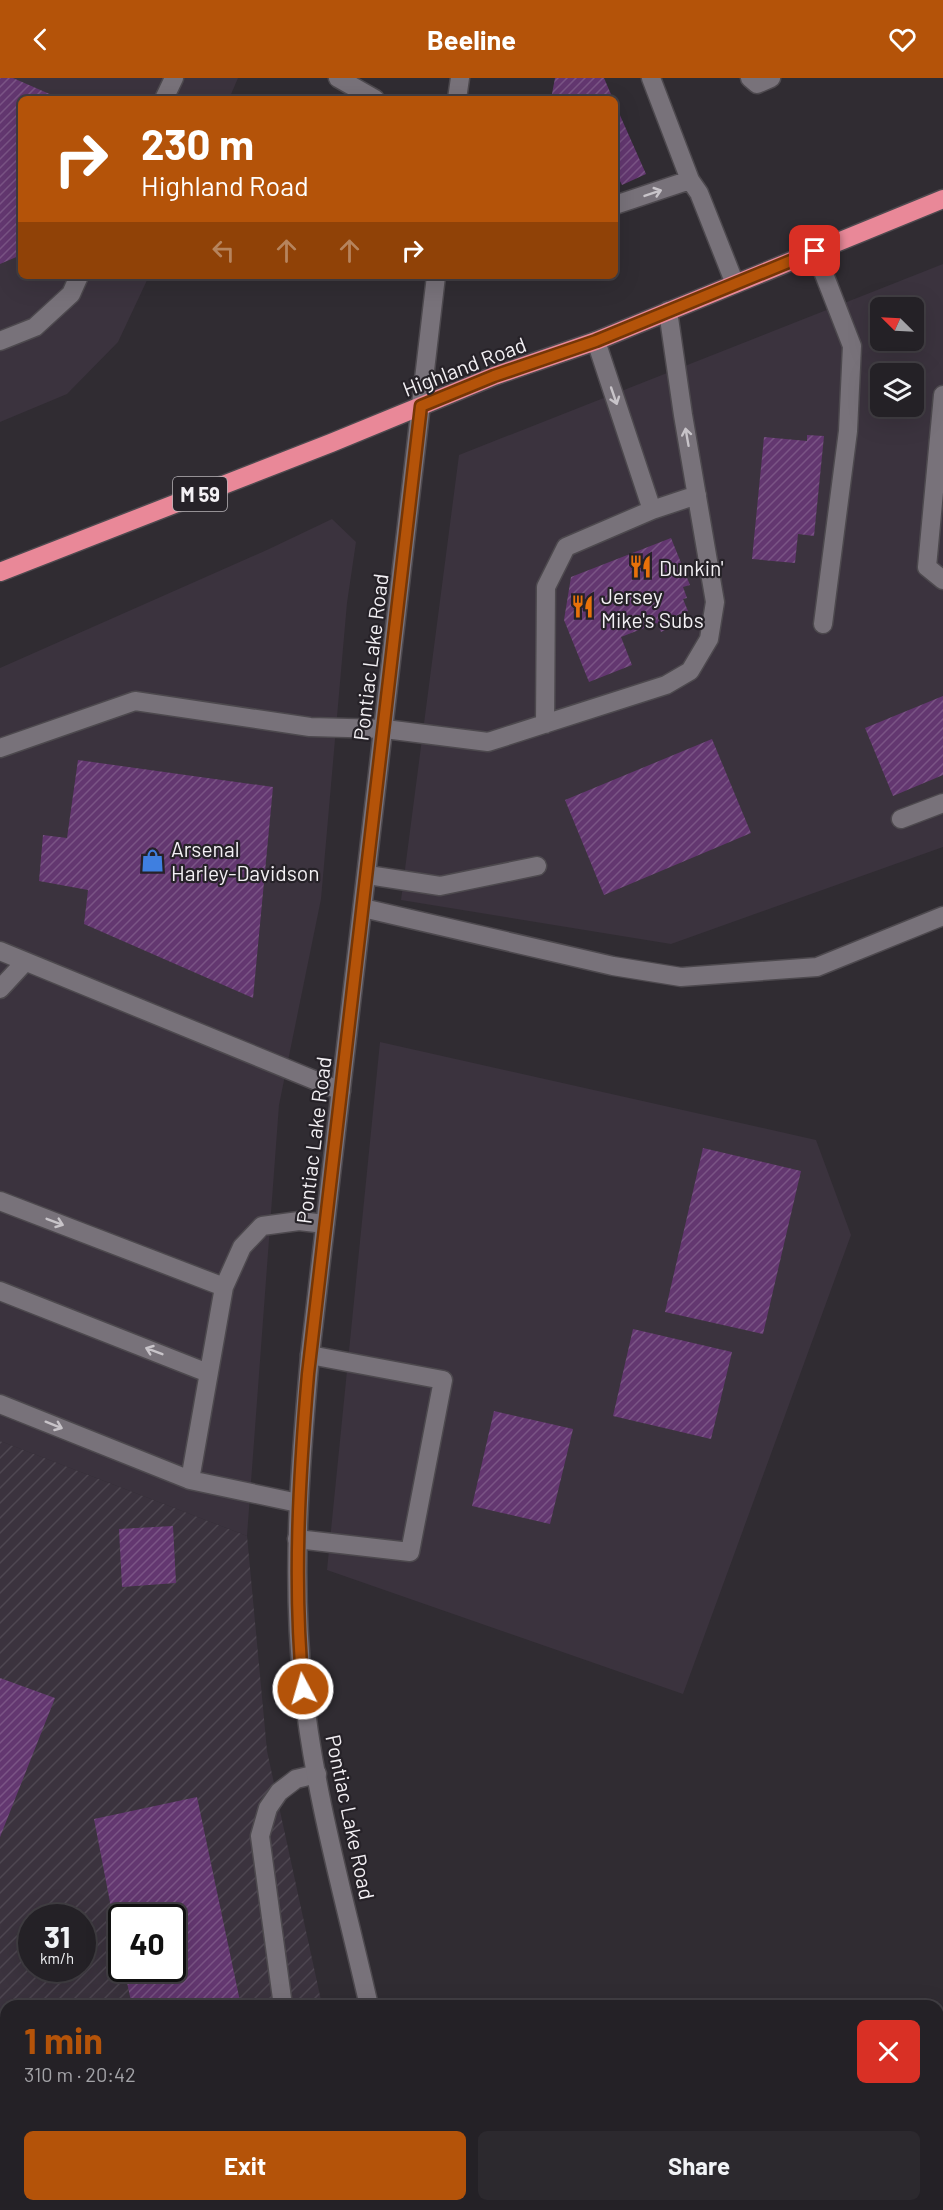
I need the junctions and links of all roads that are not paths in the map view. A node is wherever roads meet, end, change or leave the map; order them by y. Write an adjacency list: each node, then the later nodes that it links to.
1 (174, 78): 7 (street)
2 (338, 78): 8 (street)
3 (460, 78): 9 (street)
4 (651, 78): 10 (street)
5 (750, 78): 6 (street)
6 (771, 78)
7 (165, 96)
8 (370, 96)
9 (457, 96)
10 (690, 180): 12 (street, one-way to 10); 16 (street)
11 (943, 199): 13 (highway, Highland Road / M 59)
12 (618, 204)
13 (815, 251): 16 (highway, Highland Road / M 59); 26 (street)
14 (78, 279): 18 (street)
15 (436, 279): 21 (street, Pontiac Lake Road)
16 (735, 284): 17 (highway, Highland Road / M 59)
17 (668, 311): 19 (highway, Highland Road / M 59); 22 (street, one-way to 17)
18 (0, 341)
19 (596, 341): 21 (highway, Highland Road / M 59); 23 (street, one-way to 23)
20 (943, 395): 25 (street)
21 (421, 406): 24 (highway, Highland Road / M 59); 28 (street, Pontiac Lake Road)
22 (697, 495): 23 (street); 27 (street)
23 (652, 510): 27 (street)
24 (0, 572)
25 (943, 580)
26 (823, 624)
27 (545, 724): 28 (street)
28 (385, 729): 29 (street); 33 (street, Pontiac Lake Road)
29 (0, 748)
30 (943, 803): 31 (street)
31 (901, 819)
32 (537, 866): 33 (street)
33 (368, 874): 34 (street, Pontiac Lake Road)
34 (363, 908): 35 (street); 39 (street, Pontiac Lake Road)
35 (943, 916)
36 (0, 951): 37 (street)
37 (25, 962): 38 (street); 39 (street)
38 (0, 989)
39 (341, 1091): 41 (street, Pontiac Lake Road)
40 (0, 1201): 42 (street, one-way to 42)
41 (325, 1224): 42 (street); 44 (street, Pontiac Lake Road)
42 (224, 1287): 45 (street)
43 (0, 1291): 45 (street, one-way to 43)
44 (310, 1355): 48 (street, Pontiac Lake Road); 49 (street)
45 (208, 1373): 47 (street)
46 (0, 1404): 47 (street, one-way to 47)
47 (190, 1480): 48 (street)
48 (298, 1503): 49 (street, Pontiac Lake Road)
49 (297, 1539): 50 (street, Pontiac Lake Road)
50 (317, 1774): 51 (street); 52 (street, Pontiac Lake Road)
51 (282, 2000)
52 (368, 2000)

